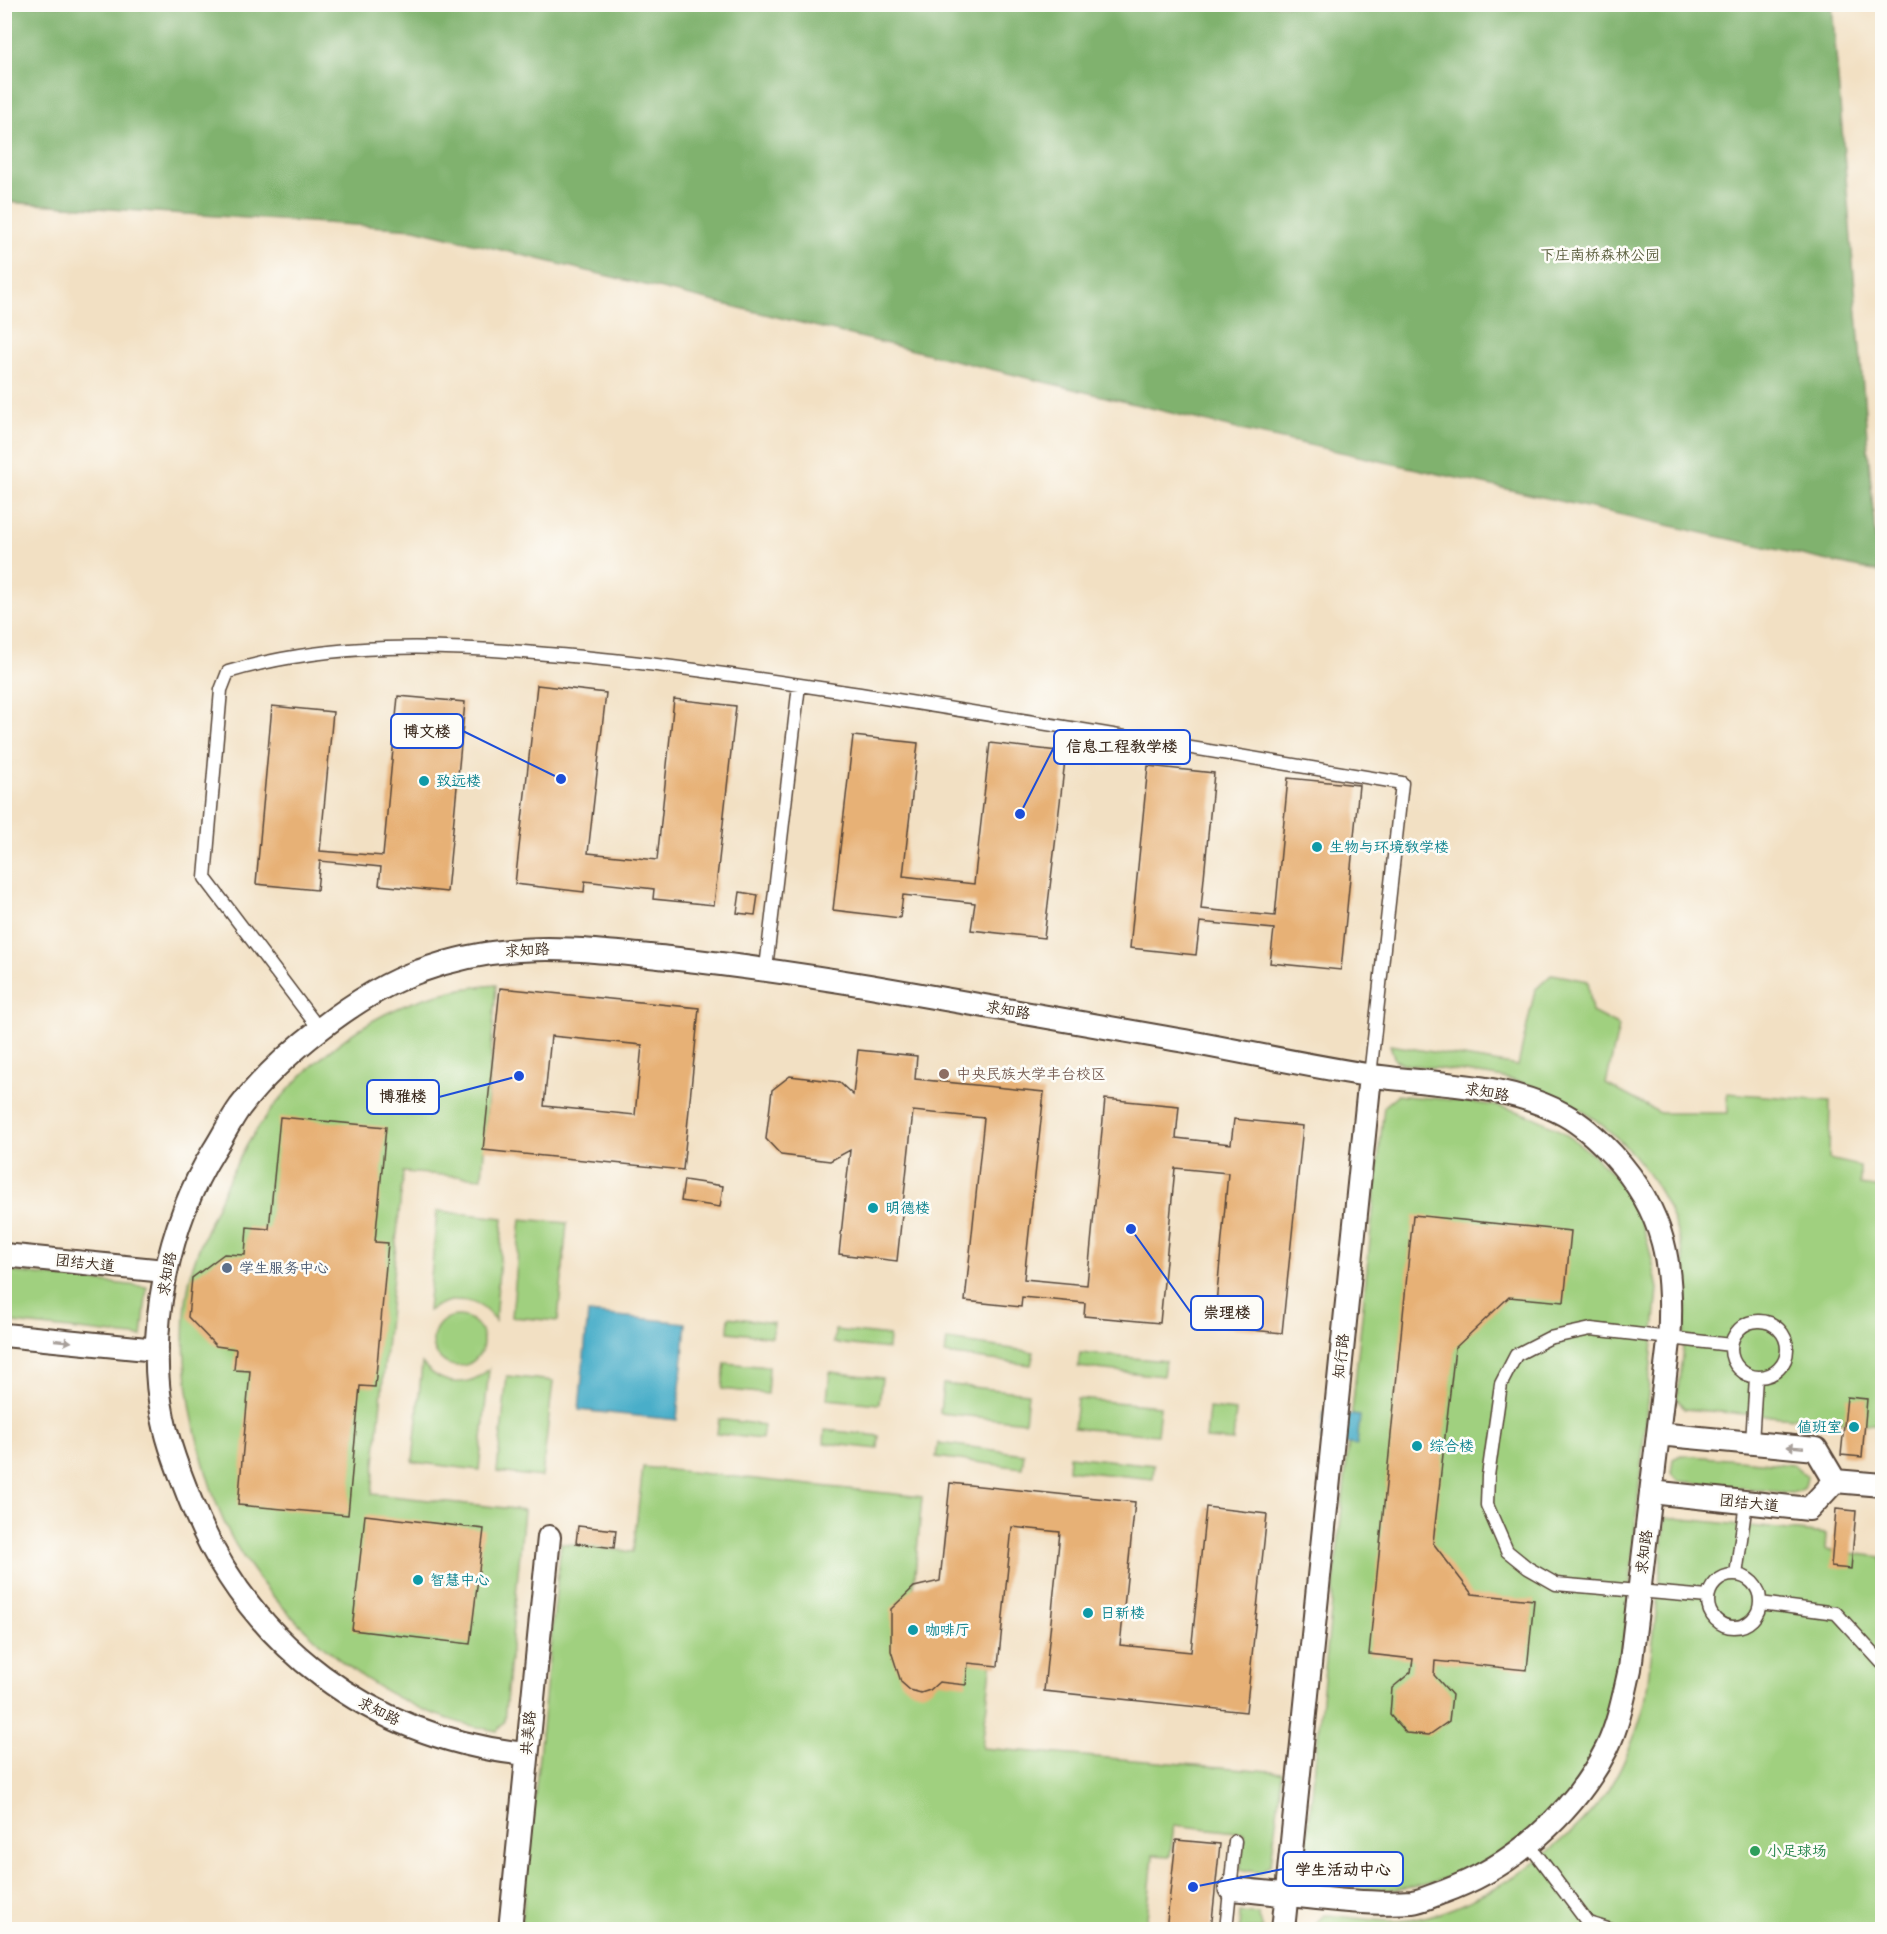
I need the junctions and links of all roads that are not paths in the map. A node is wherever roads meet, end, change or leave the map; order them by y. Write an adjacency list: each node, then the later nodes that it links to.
1 (799, 685): 2 (lane); 3 (lane); 4 (lane, 知行路)
2 (766, 968): 3 (street, 求知路); 4 (street, 求知路)
3 (320, 1030): 6 (street, 求知路)
4 (1370, 1076): 8 (street, 求知路); 28 (street, 知行路)
5 (4, 1255): 6 (street, 团结大道)
6 (165, 1271): 10 (street, 求知路)
7 (4, 1335): 10 (street, one-way to 10)
8 (1670, 1338): 9 (lane); 12 (street, 求知路); 20 (lane)
9 (1731, 1345): 11 (lane); 11 (lane)
10 (157, 1350): 24 (street, 求知路)
11 (1756, 1377): 13 (lane)
12 (1658, 1434): 13 (street); 16 (street, 求知路)
13 (1752, 1443): 14 (street, one-way to 13)
14 (1835, 1481): 15 (street); 17 (street, 团结大道)
15 (1882, 1485)
16 (1651, 1492): 17 (street, 团结大道); 20 (street, 求知路)
17 (1746, 1503): 19 (lane)
18 (549, 1537): 24 (street, 共美路)
19 (1736, 1575): 21 (lane); 22 (lane)
20 (1640, 1591): 21 (lane); 26 (street, 求知路)
21 (1708, 1597): 22 (lane)
22 (1760, 1603): 23 (lane)
23 (1882, 1663)
24 (526, 1754): 29 (street, 共美路)
25 (1234, 1841): 27 (lane)
26 (1528, 1843): 28 (street, 求知路); 32 (lane)
27 (1230, 1889): 28 (street, 求知路); 30 (lane)
28 (1288, 1893): 31 (street, 知行路)
29 (510, 1929)
30 (1226, 1929)
31 (1283, 1929)
32 (1611, 1929)

